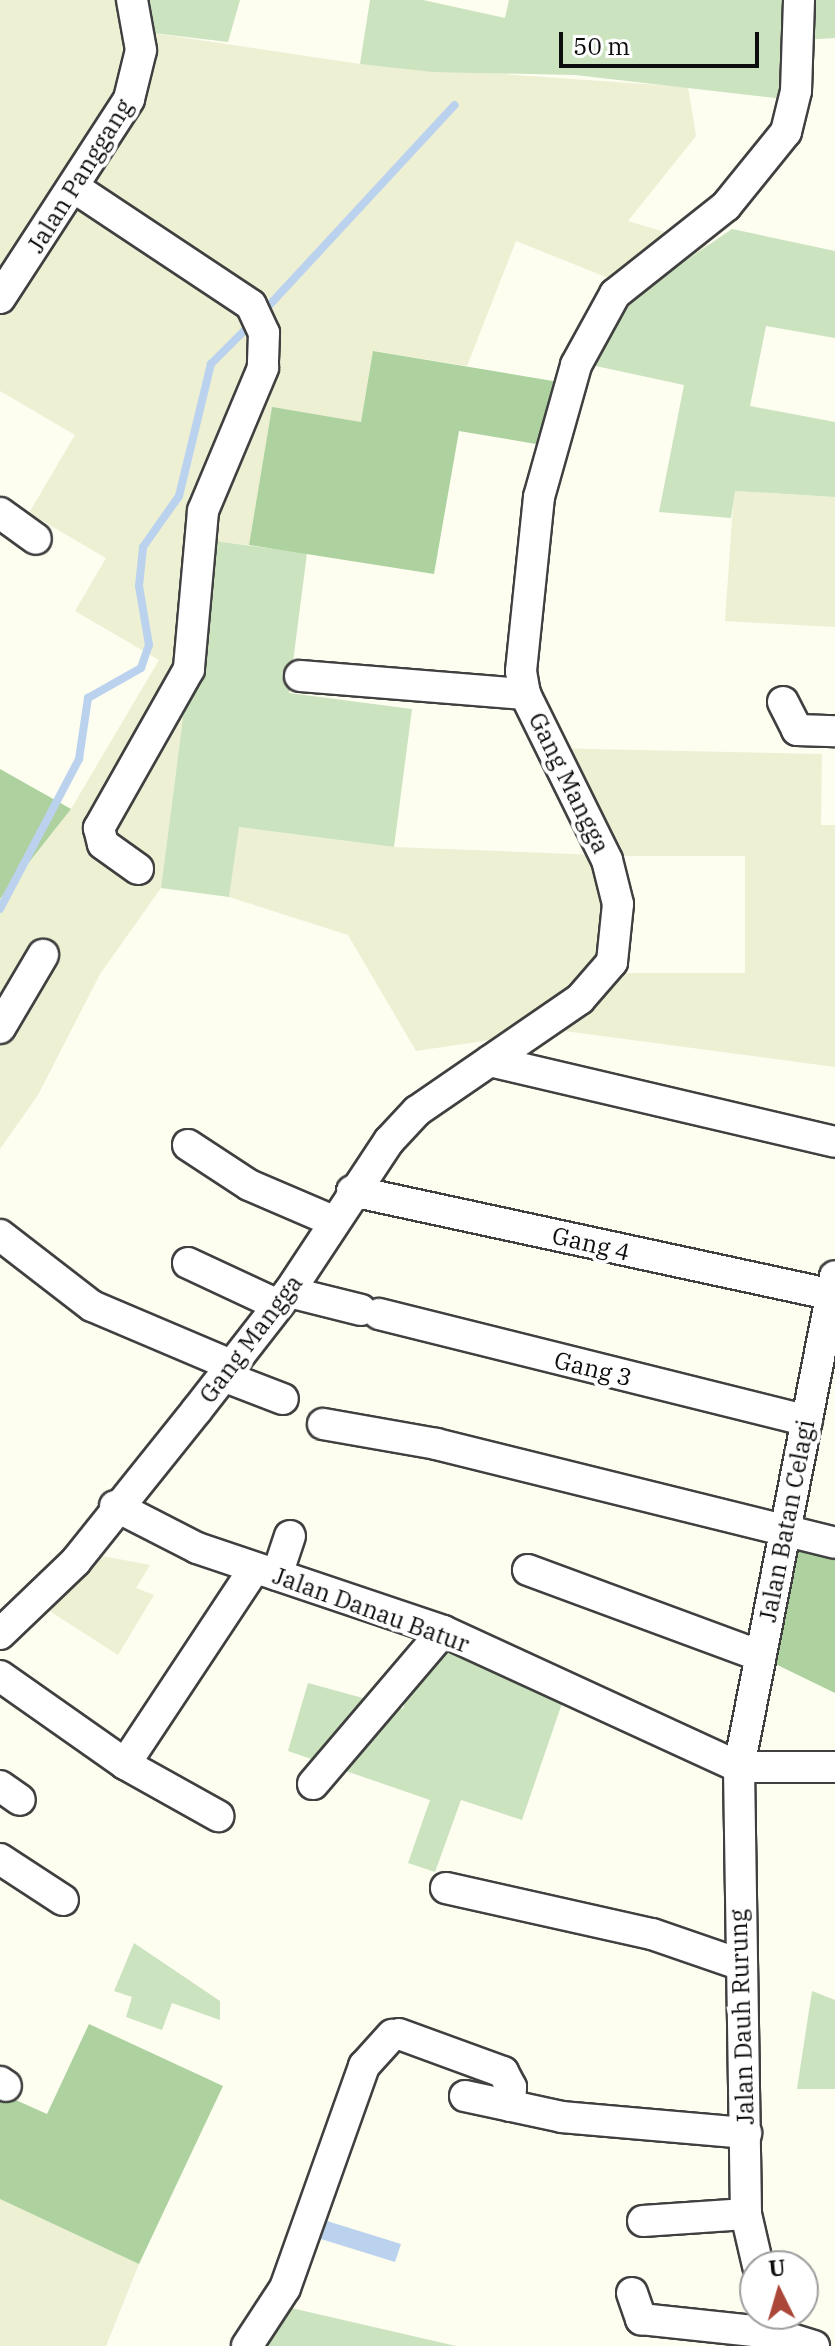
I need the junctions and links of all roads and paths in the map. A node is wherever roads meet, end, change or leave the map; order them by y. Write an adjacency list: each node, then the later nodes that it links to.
1 (132, 0): 3 (street, Jalan Panggang)
2 (799, 0): 8 (street, Gang Mangga)
3 (75, 188): 4 (street, Jalan Panggang); 11 (street)
4 (0, 298)
5 (0, 513): 6 (street)
6 (36, 539)
7 (300, 676): 8 (street)
8 (525, 694): 14 (street, Gang Mangga)
9 (783, 702): 10 (street)
10 (835, 731)
11 (138, 869)
12 (43, 955): 13 (street)
13 (0, 1028)
14 (490, 1061): 15 (street); 17 (street, Gang Mangga)
15 (835, 1142)
16 (188, 1145): 18 (street)
17 (352, 1191): 18 (street, Gang Mangga); 21 (street, Gang 4)
18 (333, 1221): 22 (street, Gang Mangga)
19 (0, 1235): 23 (street)
20 (188, 1263): 22 (street, Gang 3)
21 (833, 1285): 25 (street, Jalan Batan Celagi)
22 (284, 1298): 23 (street, Gang Mangga); 25 (street, Gang 3)
23 (227, 1370): 24 (street); 27 (street, Gang Mangga)
24 (283, 1399)
25 (807, 1421): 28 (street, Jalan Batan Celagi)
26 (323, 1424): 28 (street)
27 (115, 1506): 32 (street, Jalan Danau Batur); 34 (street)
28 (787, 1530): 30 (street); 35 (street, Jalan Batan Celagi)
29 (290, 1536): 32 (street)
30 (835, 1543)
31 (528, 1570): 35 (street)
32 (266, 1572): 33 (street, Jalan Danau Batur); 37 (street)
33 (443, 1631): 38 (street, Jalan Danau Batur); 40 (street)
34 (0, 1634)
35 (761, 1656): 38 (street, Jalan Batan Celagi)
36 (0, 1676): 37 (street)
37 (125, 1764): 41 (street)
38 (739, 1767): 39 (street, Jalan Danau Batur); 45 (street, Jalan Dauh Rurung)
39 (835, 1767)
40 (313, 1784)
41 (218, 1816)
42 (0, 1859): 44 (street)
43 (446, 1888): 45 (street)
44 (63, 1900)
45 (739, 1964): 48 (street, Jalan Dauh Rurung)
46 (465, 2096): 47 (street)
47 (510, 2106): 48 (street); 55 (street)
48 (746, 2133): 49 (street, Jalan Dauh Rurung)
49 (746, 2214): 50 (street); 51 (street, Jalan Dauh Rurung)
50 (643, 2221)
51 (754, 2250)
52 (632, 2293): 53 (street)
53 (739, 2323)
54 (782, 2330): 56 (street)
55 (247, 2346)
56 (814, 2346)

